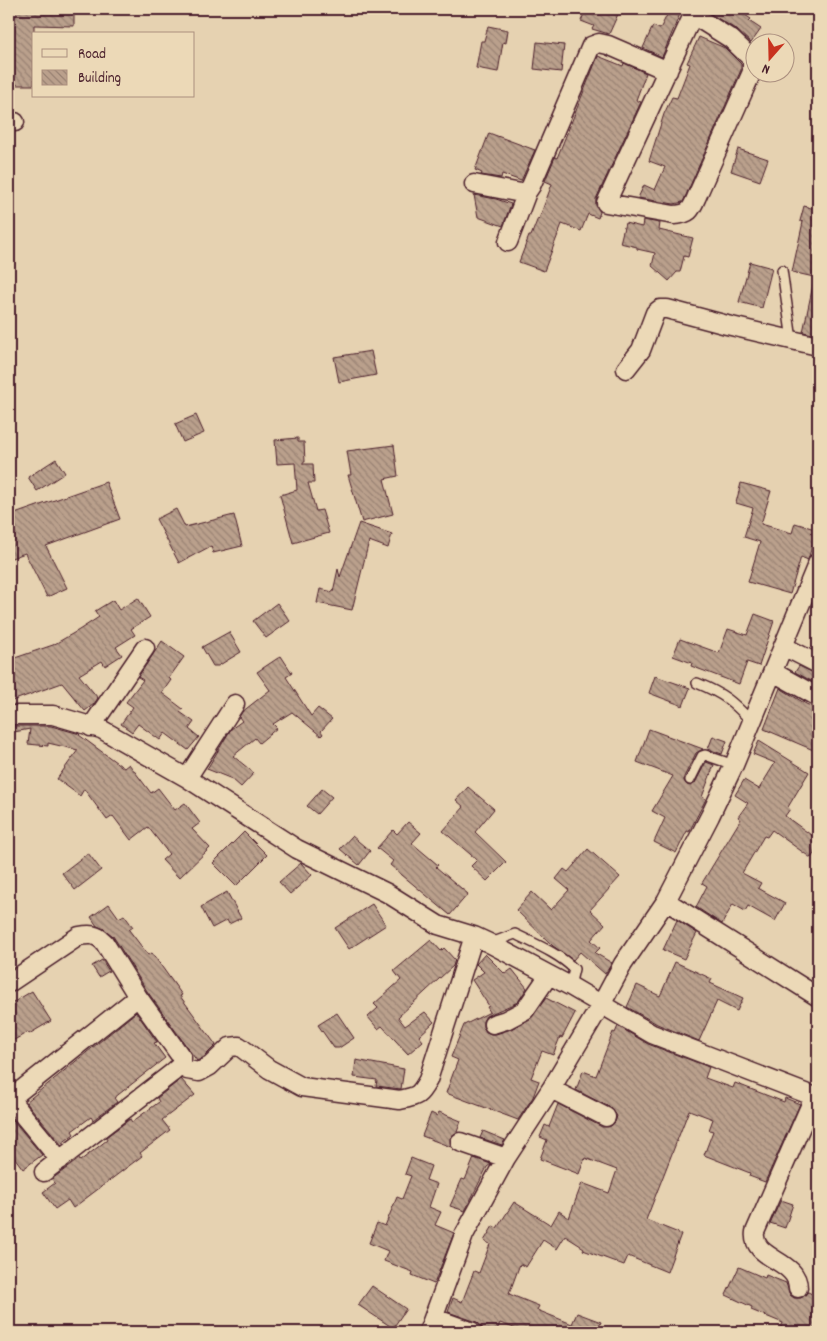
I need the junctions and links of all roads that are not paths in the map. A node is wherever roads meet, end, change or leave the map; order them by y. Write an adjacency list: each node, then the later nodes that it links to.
1 (695, 12): 2 (street); 2 (street)
2 (668, 71): 4 (street)
3 (474, 184): 4 (street)
4 (527, 192): 5 (street)
5 (508, 242)
6 (782, 270): 7 (lane)
7 (792, 340): 8 (street); 9 (street)
8 (818, 346)
9 (626, 369)
10 (818, 562): 11 (street)
11 (782, 646): 13 (street); 14 (street)
12 (145, 648): 20 (street)
13 (818, 664)
14 (773, 672): 16 (street); 19 (street)
15 (697, 683): 19 (lane)
16 (818, 697)
17 (235, 704): 22 (street)
18 (9, 715): 20 (street)
19 (752, 722): 21 (street)
20 (91, 727): 22 (street)
21 (734, 765): 23 (lane); 24 (street)
22 (187, 778): 25 (street)
23 (690, 780)
24 (666, 901): 30 (street); 31 (street)
25 (482, 939): 26 (street); 28 (lane); 33 (street)
26 (550, 975): 28 (street); 32 (street)
27 (9, 983): 29 (street)
28 (570, 986): 31 (street)
29 (138, 998): 33 (street); 39 (street)
30 (818, 998)
31 (601, 1005): 34 (street); 35 (street)
32 (493, 1024)
33 (181, 1065): 39 (street)
34 (551, 1089): 36 (street); 38 (street)
35 (816, 1098): 41 (street)
36 (606, 1117)
37 (460, 1142): 38 (street)
38 (506, 1158): 42 (street)
39 (60, 1160): 40 (street)
40 (44, 1172)
41 (798, 1288)
42 (431, 1325): 43 (street)
43 (473, 1332)

